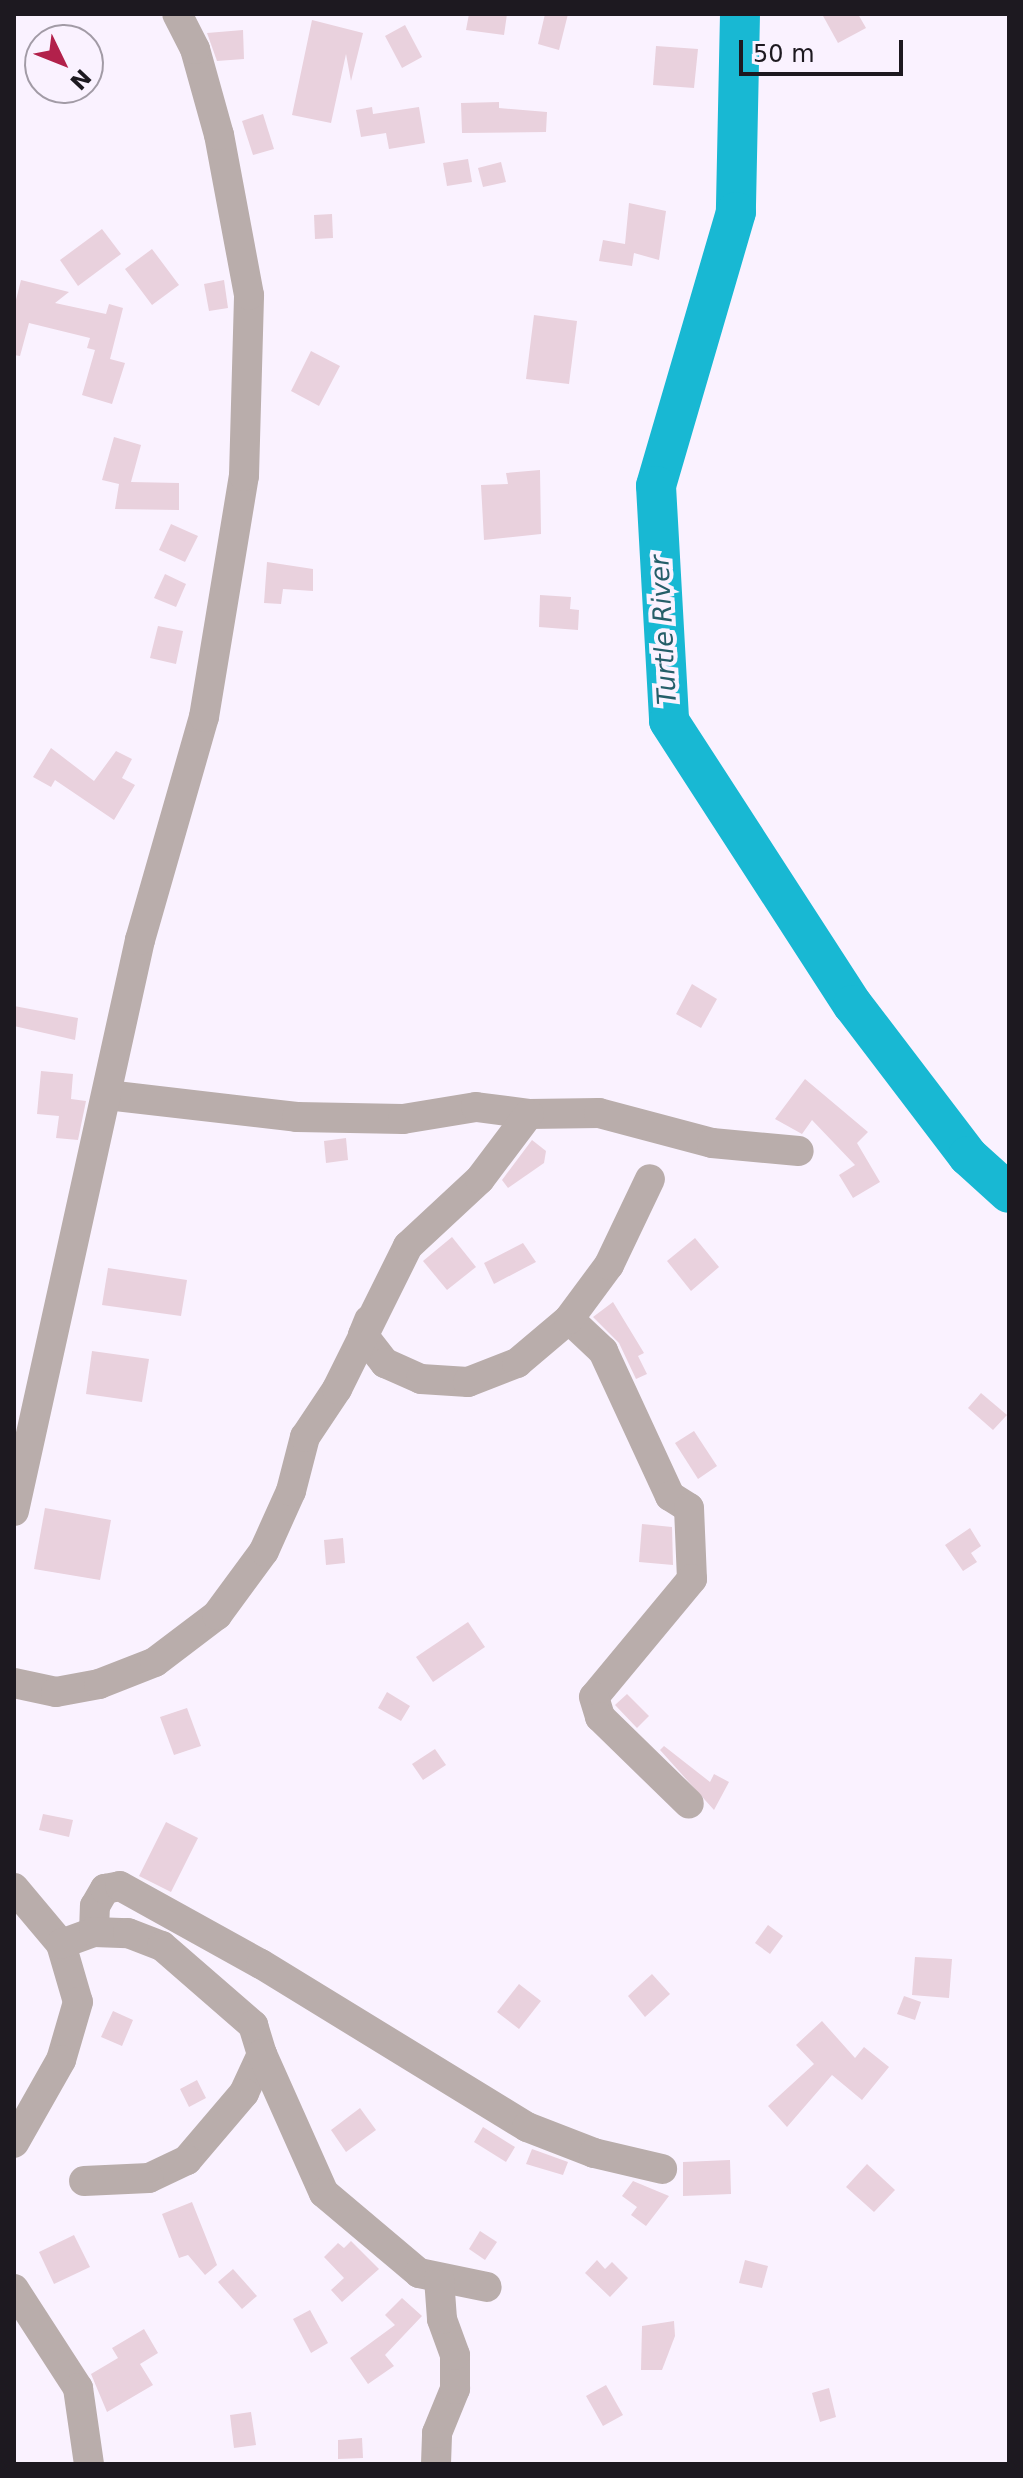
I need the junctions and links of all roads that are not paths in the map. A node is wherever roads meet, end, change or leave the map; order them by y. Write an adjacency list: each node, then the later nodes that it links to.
1 (177, 14): 2 (street)
2 (107, 1095): 3 (street); 8 (street)
3 (529, 1114): 4 (street); 6 (street)
4 (799, 1151)
5 (650, 1179): 7 (street)
6 (376, 1304): 7 (street); 9 (street)
7 (569, 1319): 10 (street)
8 (14, 1511)
9 (14, 1683)
10 (689, 1804)
11 (14, 1888): 13 (street)
12 (94, 1932): 13 (street); 14 (street); 16 (street)
13 (61, 1944): 15 (street)
14 (262, 2054): 17 (street); 18 (street)
15 (14, 2143)
16 (662, 2169)
17 (84, 2181)
18 (439, 2278): 19 (street); 22 (street)
19 (487, 2287)
20 (14, 2289): 21 (street)
21 (89, 2464)
22 (436, 2464)

